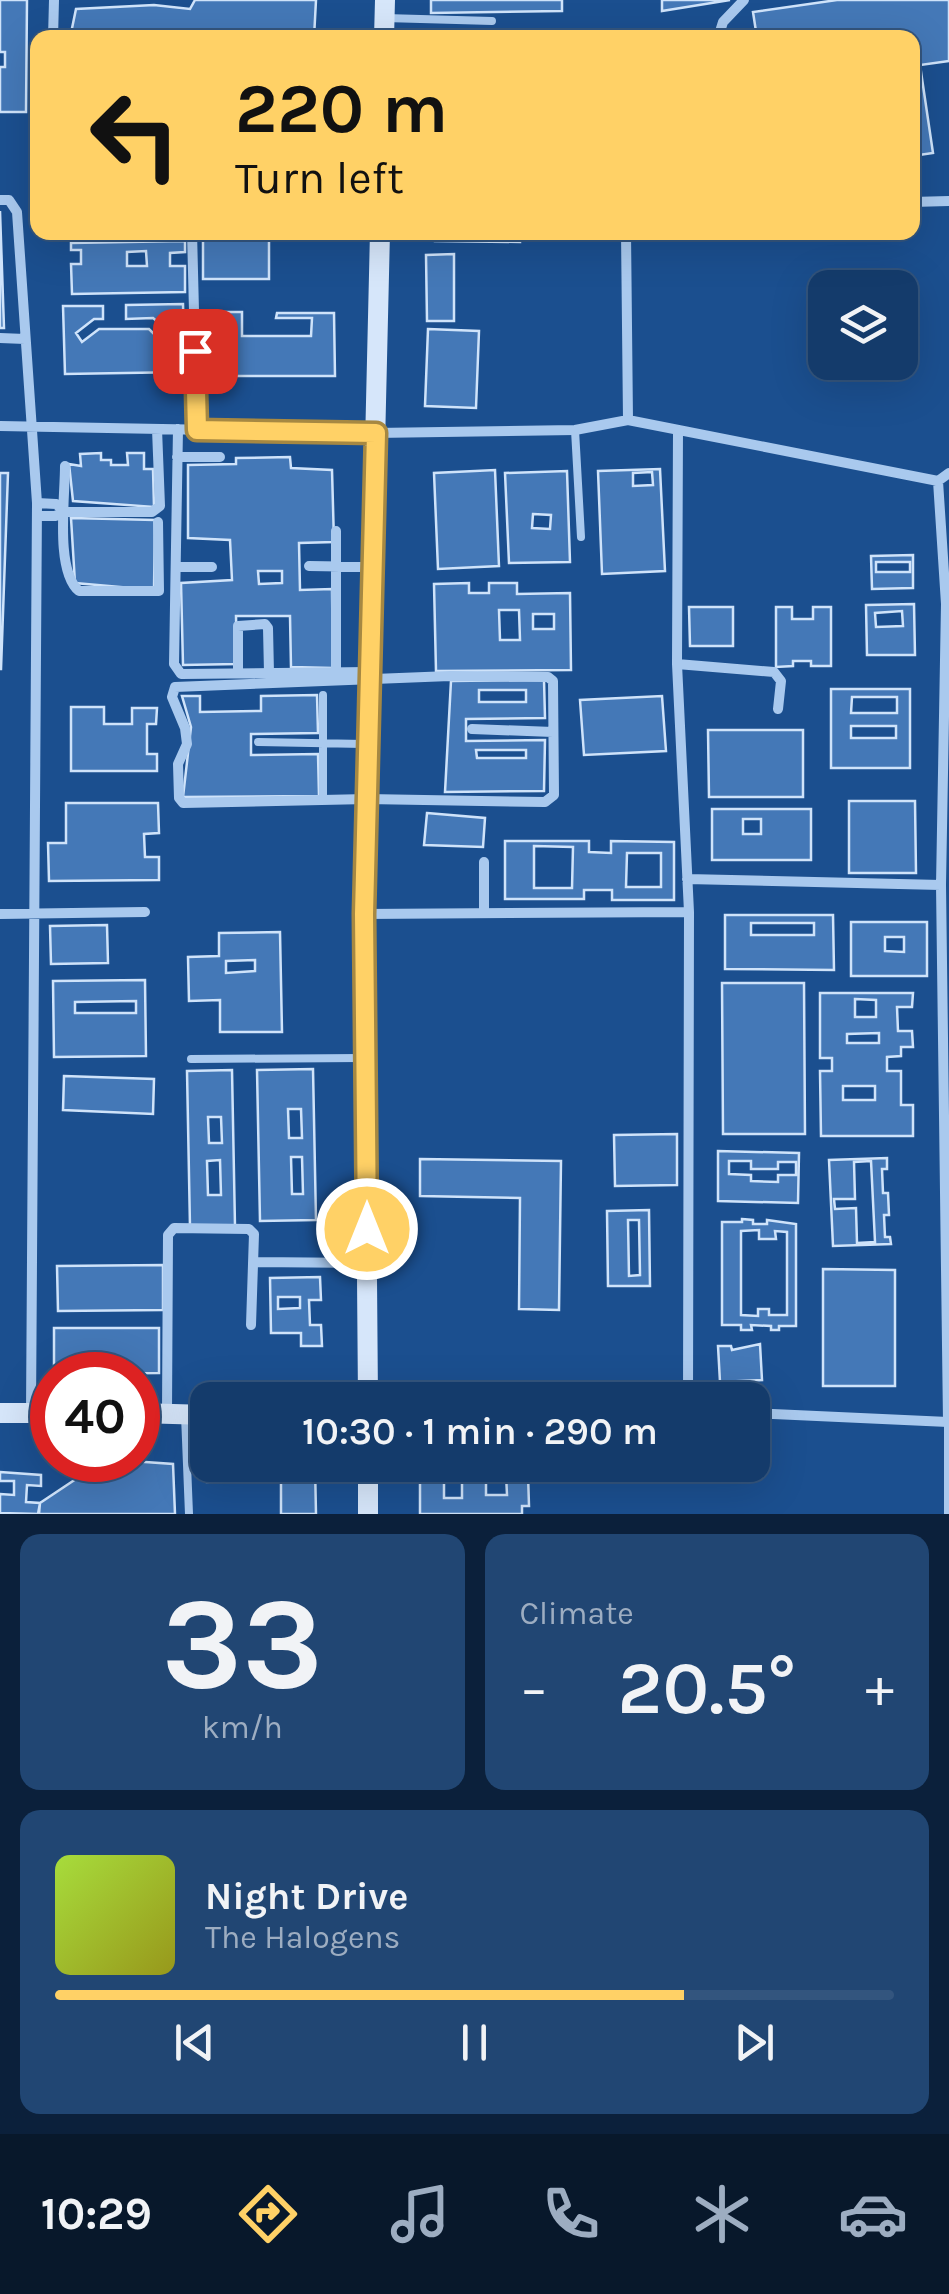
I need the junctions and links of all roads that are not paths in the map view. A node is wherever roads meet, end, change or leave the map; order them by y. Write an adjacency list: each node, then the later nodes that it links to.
1 (54, 0): 5 (street)
2 (744, 0): 6 (street)
3 (385, 19): 4 (lane)
4 (492, 21)
5 (53, 30)
6 (720, 30)
7 (0, 200): 14 (street)
8 (949, 201): 9 (street)
9 (920, 202)
10 (192, 240): 20 (street)
11 (380, 240): 23 (street)
12 (626, 240): 15 (street)
13 (0, 338): 14 (street)
14 (26, 339): 17 (street)
15 (628, 420): 21 (street); 22 (street)
16 (0, 426): 17 (street)
17 (32, 426): 18 (street); 29 (street)
18 (158, 429): 19 (street); 30 (street)
19 (178, 430): 20 (street); 24 (street)
20 (197, 430): 23 (street)
21 (575, 430): 23 (street); 34 (lane)
22 (678, 430): 28 (street); 40 (street)
23 (376, 433): 39 (street)
24 (177, 457): 25 (street); 37 (street)
25 (220, 457)
26 (65, 466): 30 (street)
27 (949, 474): 28 (street)
28 (938, 481): 56 (street)
29 (37, 502): 30 (street); 31 (street)
30 (65, 512): 31 (street); 32 (street)
31 (37, 516): 57 (street)
32 (158, 522)
33 (336, 531): 36 (street)
34 (581, 537)
35 (310, 566): 36 (street)
36 (336, 566): 39 (street); 41 (street)
37 (176, 567): 38 (street); 42 (street)
38 (212, 567)
39 (372, 567): 44 (street)
40 (677, 664): 46 (street); 55 (street)
41 (336, 672): 43 (street); 44 (street)
42 (238, 673): 43 (street); 43 (street)
43 (268, 673)
44 (370, 677): 48 (street); 51 (street); 53 (street)
45 (323, 695): 50 (lane)
46 (778, 708)
47 (472, 729): 48 (street)
48 (553, 732): 52 (street)
49 (258, 742): 50 (lane)
50 (323, 743): 51 (lane); 53 (lane)
51 (368, 744): 52 (street)
52 (367, 799): 53 (street); 62 (street)
53 (323, 800)
54 (484, 862): 59 (street)
55 (687, 878): 56 (street); 60 (street)
56 (941, 885): 77 (street)
57 (34, 912): 58 (street); 61 (street); 68 (street)
58 (145, 912)
59 (484, 912): 60 (street); 62 (street)
60 (689, 912): 70 (street)
61 (0, 914)
62 (364, 914): 63 (street)
63 (366, 1058): 64 (lane); 66 (street)
64 (190, 1060)
65 (254, 1262): 66 (street); 67 (street); 74 (street)
66 (367, 1263): 69 (street)
67 (252, 1326)
68 (41, 1352)
69 (368, 1382)
70 (688, 1382)
71 (0, 1413): 72 (street)
72 (30, 1413)
73 (160, 1414): 74 (street)
74 (176, 1414): 75 (street); 79 (lane)
75 (190, 1414)
76 (770, 1414): 77 (street)
77 (948, 1422): 81 (lane)
78 (368, 1482): 80 (street)
79 (189, 1514)
80 (368, 1514)
81 (948, 1514)

